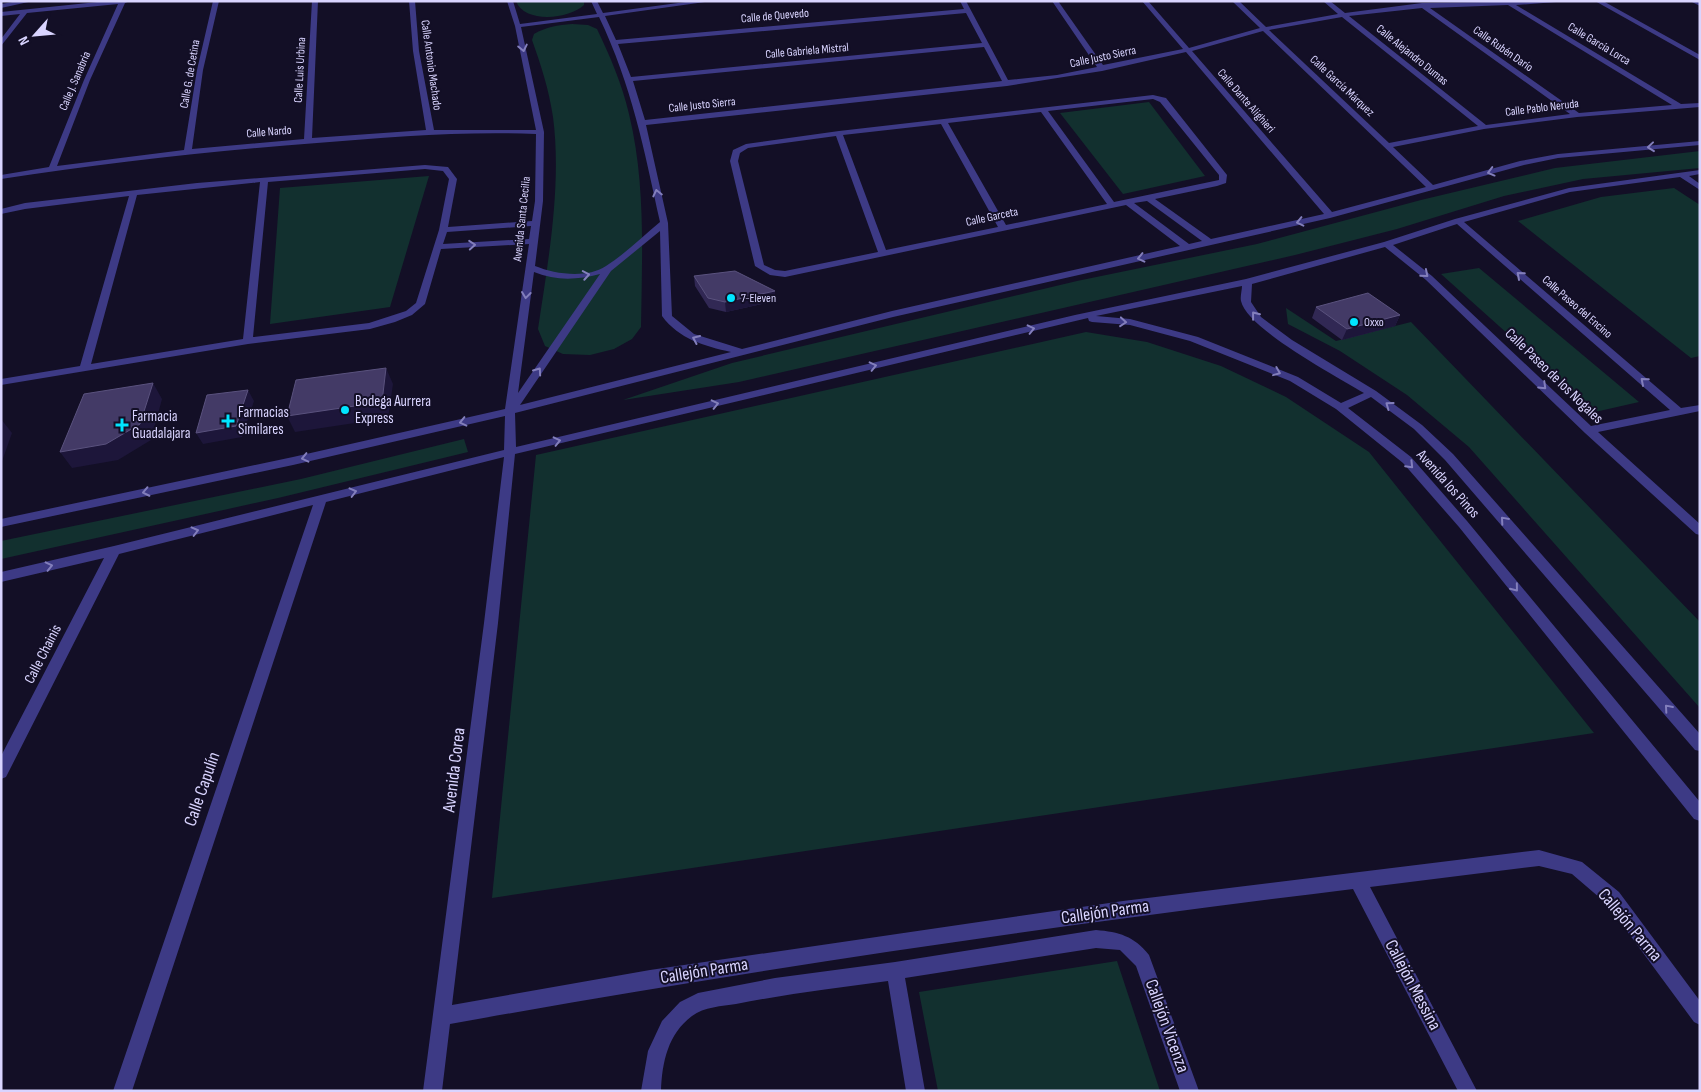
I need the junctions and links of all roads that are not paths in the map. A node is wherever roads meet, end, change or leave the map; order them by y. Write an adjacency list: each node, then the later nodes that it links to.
1 (30, 1): 21 (street)
2 (127, 1): 18 (street)
3 (216, 1): 51 (street, Calle G. de Cetina)
4 (315, 1): 48 (street, Calle Luis Urbina)
5 (412, 1): 45 (street, Calle Antonio Machado)
6 (510, 1): 28 (street, Avenida Santa Cecilia)
7 (594, 1): 26 (street)
8 (709, 1): 26 (street)
9 (963, 1): 23 (street)
10 (1055, 1): 35 (street)
11 (1145, 1): 33 (street, Calle Dante Alighieri)
12 (1235, 1): 29 (street, Calle García Márquez)
13 (1326, 1): 27 (street, Calle Alejandro Dumas)
14 (1416, 1): 22 (street, Calle Rubén Darío)
15 (1566, 1): 19 (street, Calle Justo Sierra)
16 (1598, 1): 34 (street)
17 (1694, 1): 20 (street)
18 (122, 2): 24 (street); 52 (street, Calle J. Sanabria)
19 (1507, 2): 22 (street, Calle Justo Sierra); 39 (street, Calle García Lorca)
20 (1700, 4)
21 (1, 6)
22 (1424, 6): 27 (street, Calle Justo Sierra); 41 (street, Calle Rubén Darío)
23 (968, 11): 30 (street, Calle de Quevedo); 32 (street)
24 (25, 12): 25 (street); 31 (street)
25 (1, 14)
26 (601, 15): 28 (street); 30 (street)
27 (1343, 15): 29 (street, Calle Justo Sierra); 44 (street, Calle Alejandro Dumas)
28 (518, 26): 46 (street, Avenida Santa Cecilia, one-way to 46)
29 (1265, 29): 33 (street, Calle Justo Sierra); 50 (street, Calle García Márquez)
30 (614, 42): 36 (street)
31 (1, 44)
32 (986, 45): 36 (street, Calle Gabriela Mistral); 37 (street)
33 (1187, 50): 35 (street, Calle Justo Sierra); 64 (street, Calle Dante Alighieri)
34 (1700, 58)
35 (1102, 69): 37 (street, Calle Justo Sierra)
36 (629, 79): 43 (street)
37 (1007, 84): 43 (street, Calle Justo Sierra)
38 (1700, 105): 39 (street, Calle Pablo Neruda)
39 (1679, 106): 41 (street, Calle Pablo Neruda)
40 (1043, 110): 42 (street); 60 (street, Calle Garceta); 62 (street)
41 (1577, 115): 44 (street, Calle Pablo Neruda)
42 (944, 122): 47 (street); 68 (street)
43 (642, 123): 67 (street, one-way to 43)
44 (1484, 127): 50 (street, Calle Pablo Neruda)
45 (430, 131): 46 (street, Calle Nardo); 48 (street, Calle Nardo)
46 (540, 132): 66 (street, Avenida Santa Cecilia)
47 (839, 133): 75 (street); 75 (street, Calle Garceta)
48 (308, 141): 51 (street, Calle Nardo)
49 (1700, 142): 57 (street, one-way to 57)
50 (1388, 146): 57 (street, Calle García Márquez)
51 (188, 150): 52 (street, Calle Nardo)
52 (52, 169): 55 (street, Calle Nardo)
53 (1700, 172): 54 (street)
54 (1682, 174): 58 (street); 65 (street)
55 (1, 177)
56 (264, 179): 59 (street); 69 (street); 80 (street)
57 (1432, 188): 64 (street)
58 (1700, 188)
59 (134, 192): 63 (street); 82 (street)
60 (1146, 197): 61 (street, Calle Garceta); 71 (street)
61 (1126, 201): 62 (street, Calle Garceta); 74 (street)
62 (1111, 204): 68 (street, Calle Garceta)
63 (1, 212)
64 (1330, 215): 71 (street, one-way to 71)
65 (1458, 221): 72 (street); 88 (street, Calle Paseo del Encino, one-way to 65)
66 (536, 223): 69 (street); 70 (street, Avenida Santa Cecilia)
67 (664, 223): 77 (street); 81 (street, one-way to 67)
68 (1003, 228): 75 (street, Calle Garceta)
69 (443, 230): 73 (street)
70 (534, 241): 73 (street, one-way to 70); 76 (street, Avenida Santa Cecilia)
71 (1209, 242): 74 (street)
72 (1387, 244): 78 (street); 89 (street, Calle Paseo de los Nogales, one-way to 89)
73 (438, 247): 80 (street)
74 (1187, 247): 81 (street, one-way to 81)
75 (883, 254)
76 (530, 267): 77 (street, one-way to 77); 87 (street, Avenida Santa Cecilia, one-way to 87)
77 (608, 269): 87 (street, one-way to 77)
78 (1247, 282): 79 (street); 84 (street, Avenida los Pinos, one-way to 78)
79 (1075, 318): 85 (street, Avenida los Pinos, one-way to 85); 90 (street, one-way to 79)
80 (248, 340): 82 (street)
81 (743, 351): 87 (street)
82 (85, 367): 83 (street)
83 (1, 382)
84 (1372, 393): 85 (street); 96 (street, Avenida los Pinos, one-way to 84)
85 (1340, 407): 98 (street, Avenida los Pinos, one-way to 98)
86 (1700, 408): 88 (street)
87 (510, 411): 90 (street, Avenida Santa Cecilia); 92 (street, one-way to 92)
88 (1680, 413): 89 (street)
89 (1589, 430): 93 (street, Calle Paseo de los Nogales)
90 (510, 452): 91 (street, one-way to 90); 101 (street, Avenida Corea)
91 (321, 500): 94 (street, one-way to 91); 104 (street, Calle Capulín)
92 (1, 522)
93 (1700, 531)
94 (114, 551): 95 (street, one-way to 94); 97 (street, Calle Chainis)
95 (1, 577)
96 (1700, 745)
97 (1, 772)
98 (1700, 814)
99 (1357, 879): 101 (street, Callejón Parma); 102 (street, Callejón Parma); 108 (street, Callejón Messina)
100 (895, 971): 103 (street); 106 (street); 107 (street, Callejón Vicenza)
101 (443, 1016): 105 (street, Avenida Corea)
102 (1700, 1016)
103 (652, 1083)
104 (122, 1091)
105 (432, 1091)
106 (916, 1091)
107 (1190, 1091)
108 (1468, 1091)

